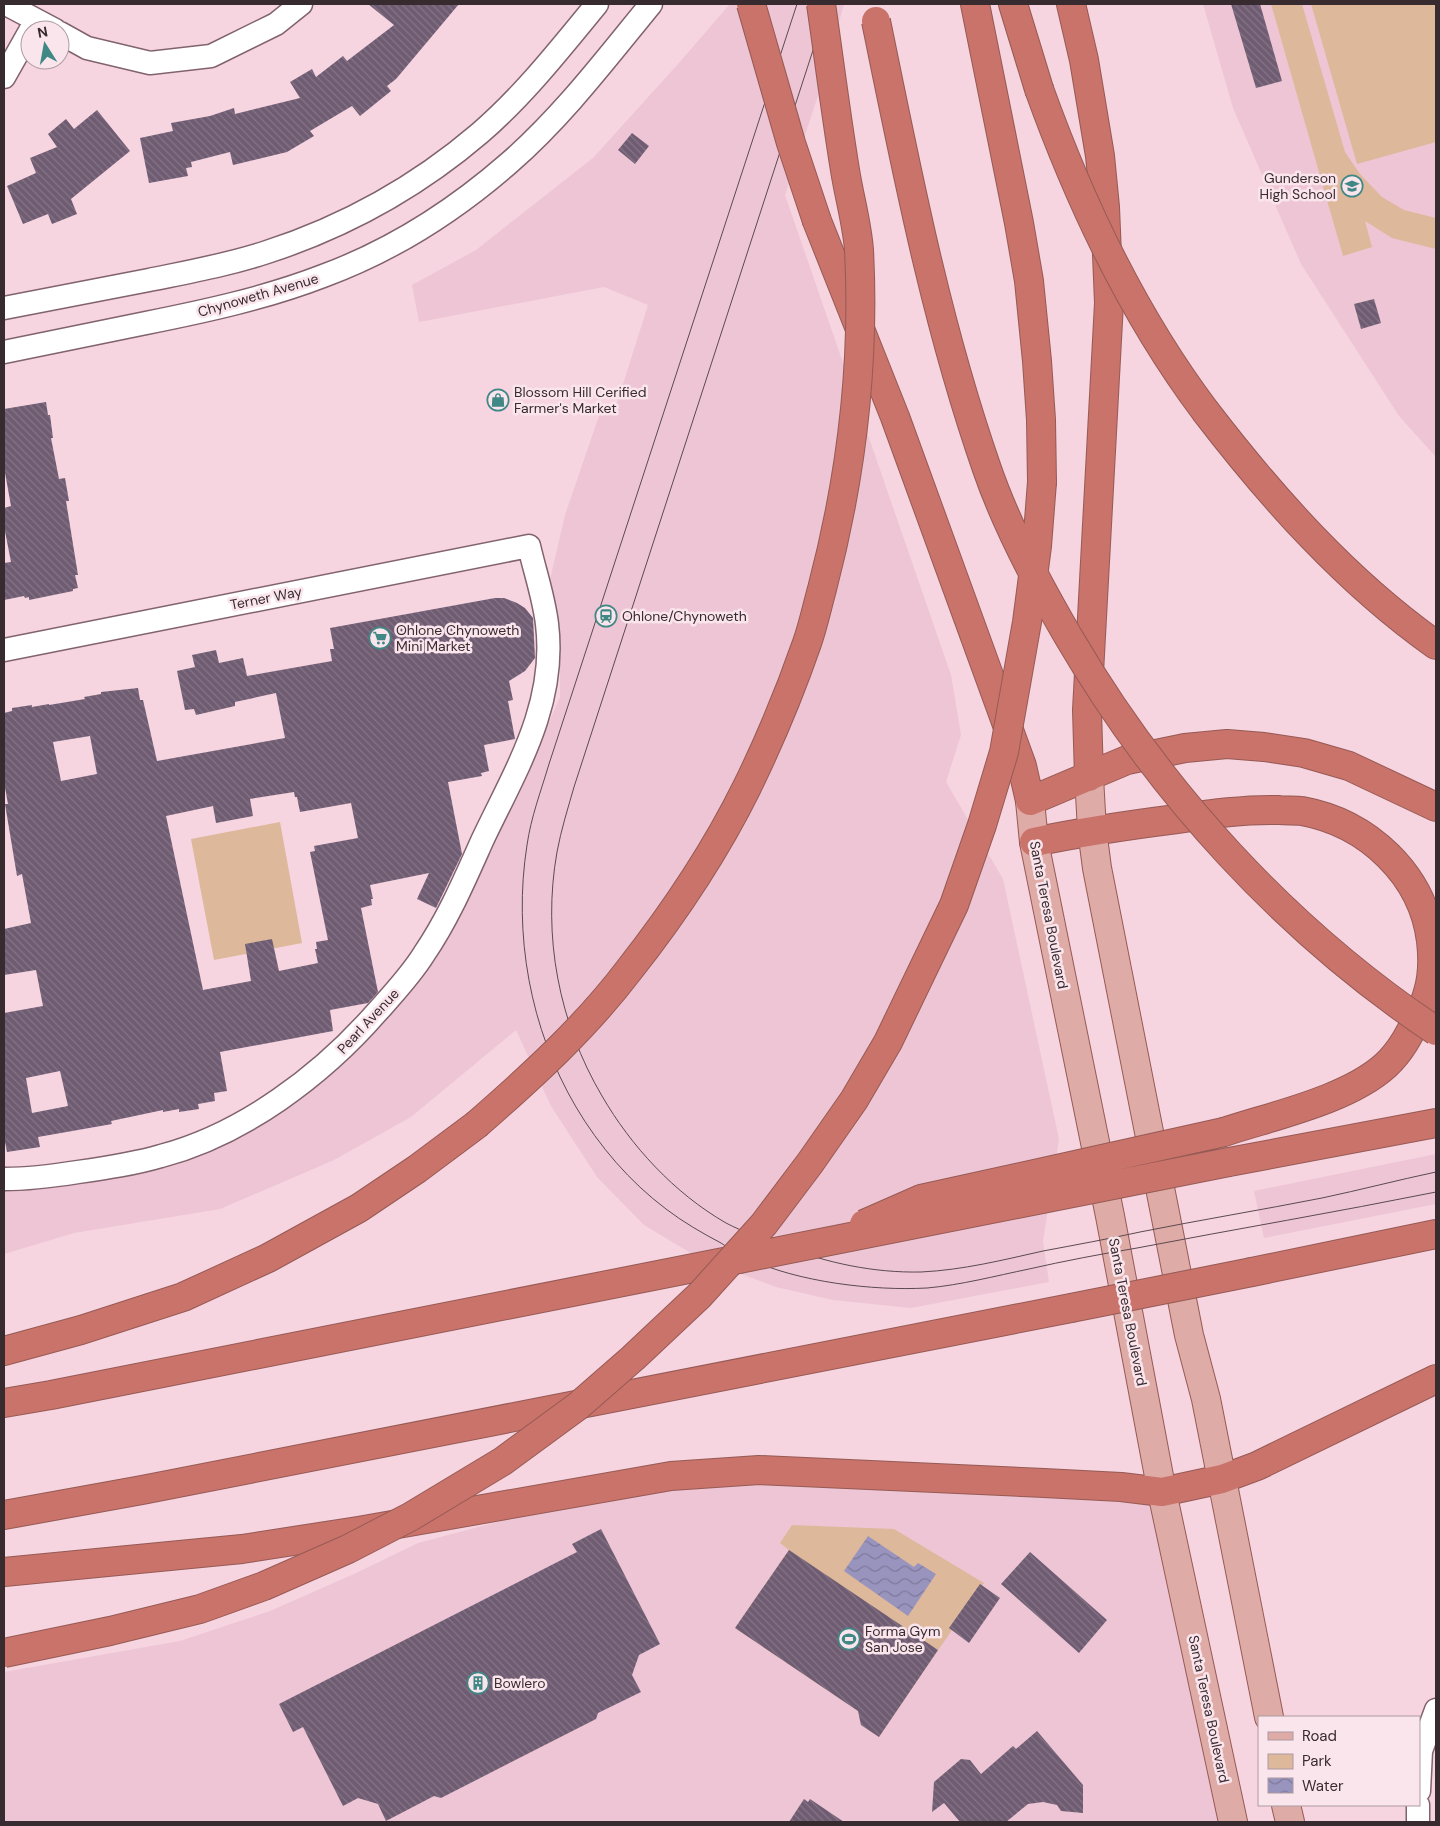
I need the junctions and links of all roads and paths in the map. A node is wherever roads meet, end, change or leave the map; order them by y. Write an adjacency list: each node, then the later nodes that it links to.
1 (6, 4): 11 (street)
2 (301, 4): 12 (street)
3 (597, 4): 15 (street)
4 (651, 4): 16 (street, Chynoweth Avenue)
5 (751, 4): 21 (highway, bridge)
6 (821, 4): 30 (highway, bridge)
7 (872, 4): 25 (highway, bridge)
8 (975, 4): 37 (highway, bridge)
9 (1012, 4): 18 (highway, bridge)
10 (1071, 4): 20 (highway)
11 (27, 20)
12 (70, 39)
13 (20, 54): 14 (street)
14 (4, 77)
15 (4, 308)
16 (4, 352)
17 (529, 546): 19 (street, Terner Way); 27 (street, Pearl Avenue)
18 (1436, 645)
19 (4, 650)
20 (1088, 777): 21 (highway); 22 (highway); 23 (main road)
21 (1030, 801): 24 (main road, Santa Teresa Boulevard)
22 (1436, 807)
23 (1092, 830): 24 (highway); 29 (highway, bridge); 33 (main road)
24 (1034, 842): 34 (main road, Santa Teresa Boulevard)
25 (1436, 1031)
26 (1436, 1123): 29 (highway, bridge)
27 (4, 1179)
28 (1436, 1234): 35 (highway, bridge)
29 (819, 1244): 32 (highway, bridge)
30 (4, 1351)
31 (1436, 1379): 33 (highway)
32 (4, 1403)
33 (1222, 1479): 34 (highway); 39 (main road)
34 (1162, 1492): 36 (highway); 43 (main road, Santa Teresa Boulevard)
35 (4, 1515)
36 (4, 1572)
37 (4, 1652)
38 (1436, 1710): 40 (street)
39 (1269, 1716)
40 (1420, 1772)
41 (1286, 1806): 44 (main road)
42 (1418, 1806): 45 (street)
43 (1233, 1822)
44 (1290, 1822)
45 (1418, 1822)

